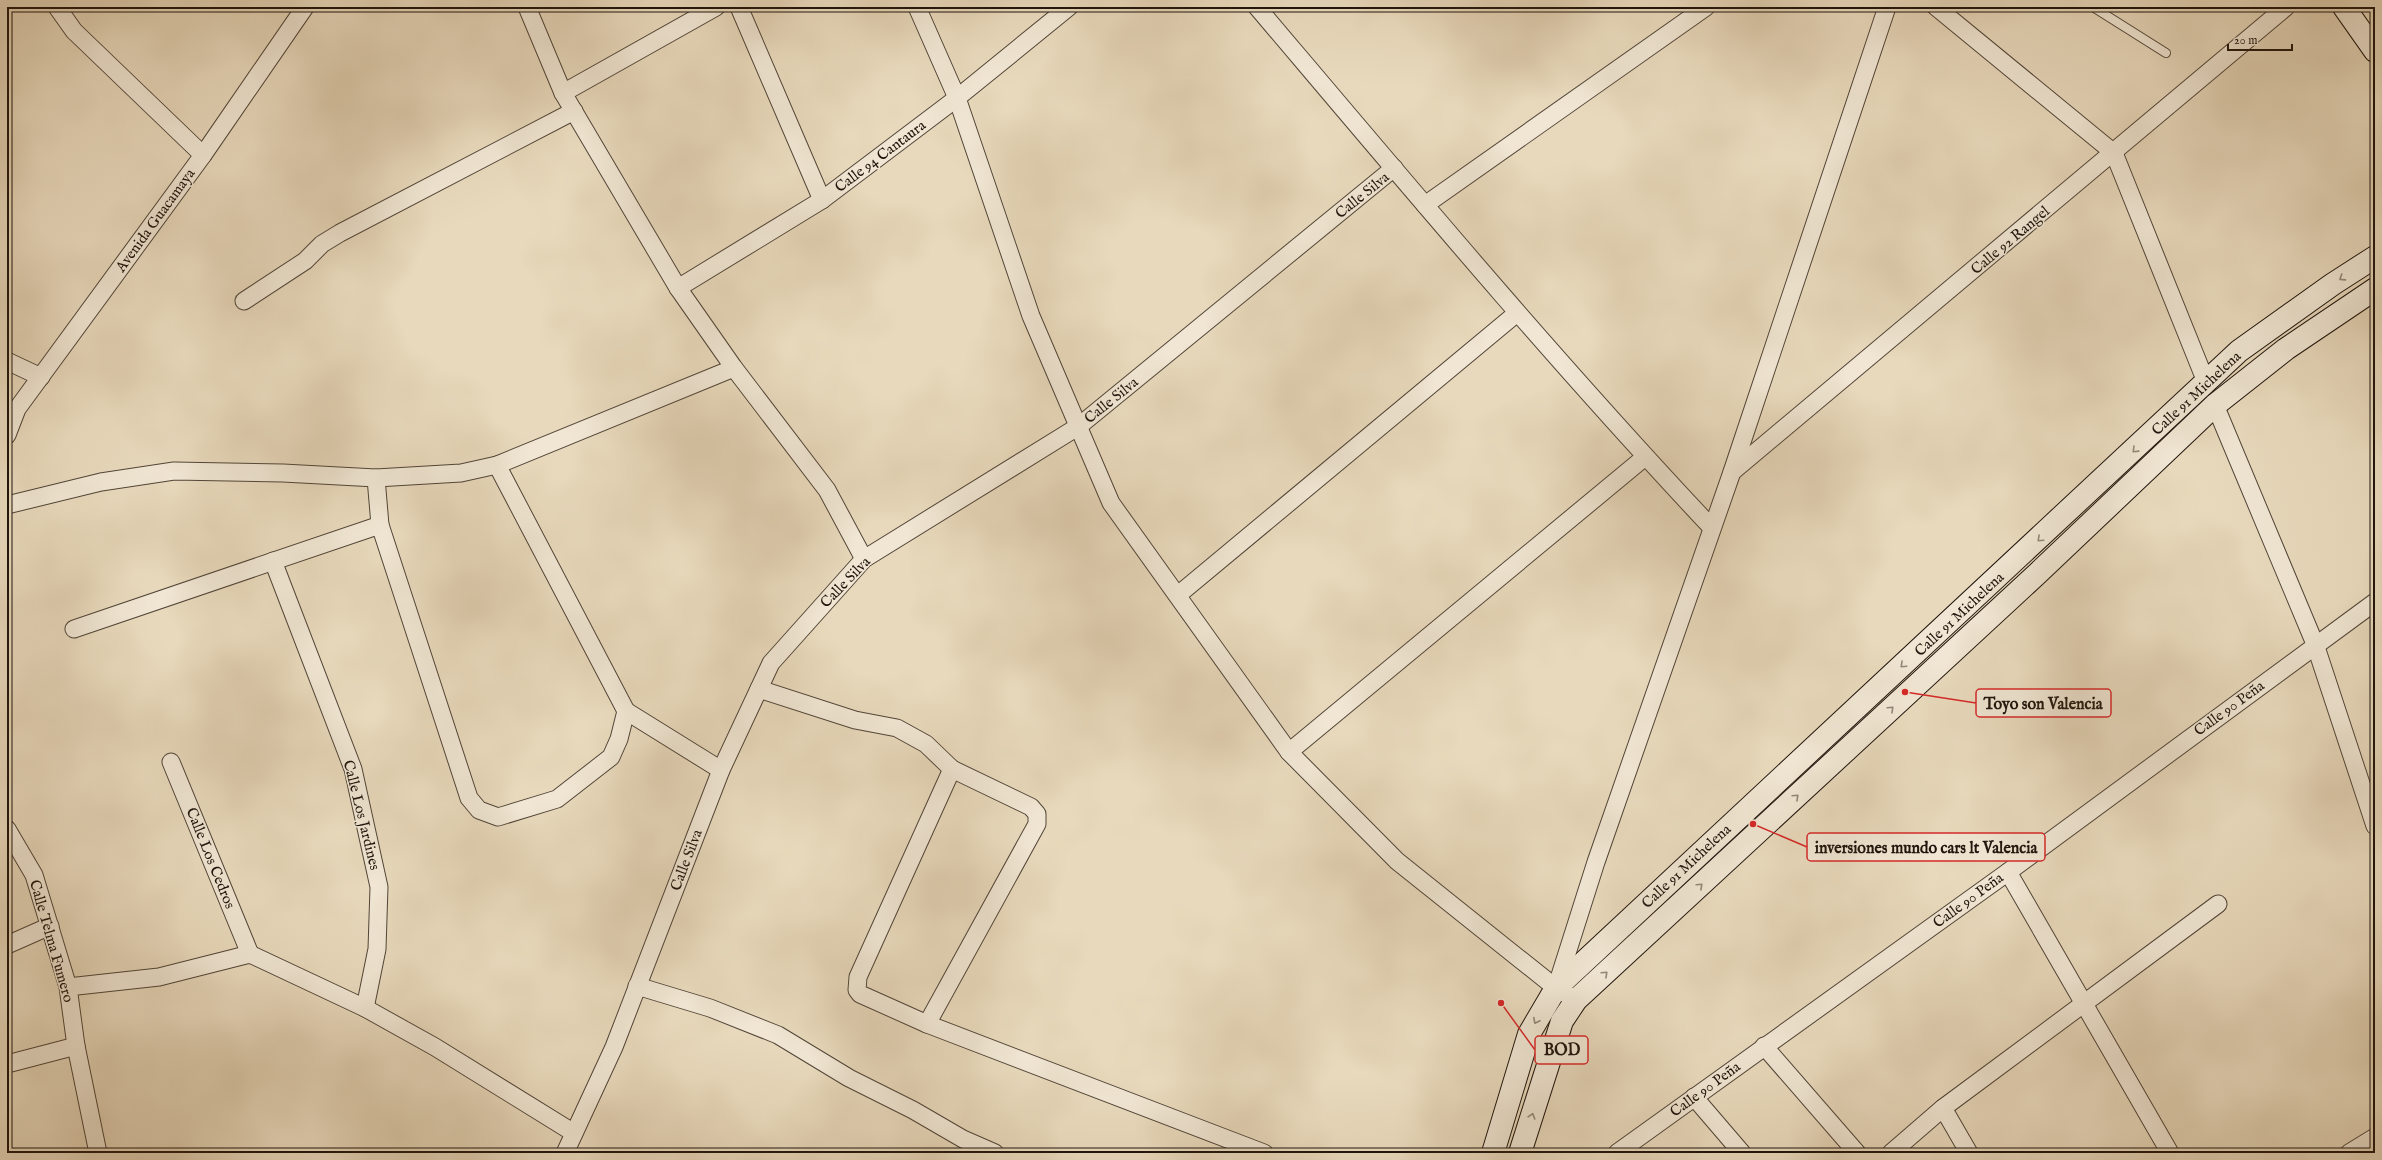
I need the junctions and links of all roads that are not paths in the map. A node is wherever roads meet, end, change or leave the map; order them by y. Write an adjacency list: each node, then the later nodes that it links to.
1 (57, 7): 21 (street)
2 (306, 7): 21 (street, Avenida Guacamaya)
3 (527, 7): 17 (street)
4 (716, 7): 17 (street)
5 (739, 7): 23 (street)
6 (917, 7): 18 (street)
7 (1069, 7): 18 (street, Calle 94 Cantaura)
8 (1257, 7): 22 (street)
9 (1706, 7): 24 (street)
10 (1887, 7): 39 (street)
11 (1936, 7): 20 (street)
12 (2093, 7): 16 (lane)
13 (2286, 7): 20 (street, Calle 92 Rangel)
14 (2344, 7): 15 (street)
15 (2375, 52)
16 (2166, 53)
17 (563, 93): 19 (street)
18 (957, 98): 23 (street, Calle 94 Cantaura); 35 (street)
19 (574, 111): 26 (street); 28 (street)
20 (2114, 153): 33 (street); 39 (street, Calle 92 Rangel)
21 (203, 155): 32 (street, Avenida Guacamaya)
22 (1394, 168): 24 (street); 35 (street, Calle Silva)
23 (822, 200): 26 (street, Calle 94 Cantaura)
24 (1425, 205): 29 (street)
25 (2375, 257): 33 (street, Calle 91 Michelena, one-way to 33)
26 (678, 288): 31 (street)
27 (2375, 289): 34 (street, Calle 91 Michelena)
28 (244, 301)
29 (1517, 313): 37 (street); 46 (street)
30 (7, 361): 32 (street)
31 (734, 368): 38 (street); 44 (street)
32 (40, 377): 36 (street, Avenida Guacamaya)
33 (2206, 382): 65 (street, Calle 91 Michelena, one-way to 65)
34 (2215, 406): 49 (street); 66 (street, Calle 91 Michelena, one-way to 34)
35 (1079, 426): 44 (street, Calle Silva); 46 (street)
36 (7, 435)
37 (1645, 457): 43 (street); 52 (street)
38 (497, 466): 40 (street); 51 (street)
39 (1732, 472): 43 (street)
40 (376, 478): 41 (street); 42 (street)
41 (7, 505)
42 (380, 524): 45 (street); 51 (street)
43 (1712, 528): 65 (street)
44 (864, 559): 50 (street, Calle Silva)
45 (273, 561): 48 (street); 68 (street, Calle Los Jardines)
46 (1178, 595): 52 (street)
47 (2375, 602): 49 (street, Calle 90 Peña)
48 (74, 629)
49 (2315, 644): 56 (street); 58 (street, Calle 90 Peña)
50 (759, 689): 54 (street); 55 (street, Calle Silva)
51 (626, 711): 55 (street)
52 (1289, 752): 65 (street)
53 (171, 762): 62 (street, Calle Los Cedros)
54 (952, 769): 69 (street); 69 (street)
55 (720, 770): 64 (street, Calle Silva)
56 (2375, 826)
57 (7, 829): 60 (street, Calle Telma Fumero)
58 (2008, 872): 67 (street); 71 (street, Calle 90 Peña)
59 (2218, 904): 67 (street)
60 (50, 926): 61 (street); 63 (street, Calle Telma Fumero)
61 (7, 945)
62 (250, 954): 63 (street); 68 (street)
63 (68, 986): 70 (street, Calle Telma Fumero)
64 (638, 986): 75 (street, Calle Silva); 77 (street)
65 (1556, 988): 66 (street); 82 (street, Calle 91 Michelena, one-way to 82)
66 (1576, 1000): 83 (street, Calle 91 Michelena, one-way to 66)
67 (2084, 1004): 74 (street); 89 (street)
68 (365, 1008): 75 (street)
69 (927, 1024): 81 (street)
70 (76, 1046): 72 (street); 78 (street, Calle Telma Fumero)
71 (1764, 1046): 73 (street, Calle 90 Peña); 86 (street)
72 (7, 1064)
73 (1694, 1097): 84 (street, Calle 90 Peña); 85 (street)
74 (1943, 1108): 87 (street); 88 (street)
75 (574, 1134): 79 (street, Calle Silva)
76 (2375, 1137): 90 (street)
77 (960, 1146): 80 (street)
78 (98, 1153)
79 (565, 1153)
80 (995, 1153)
81 (1264, 1153)
82 (1493, 1153)
83 (1520, 1153)
84 (1617, 1153)
85 (1742, 1153)
86 (1858, 1153)
87 (1891, 1153)
88 (1969, 1153)
89 (2170, 1153)
90 (2349, 1153)

